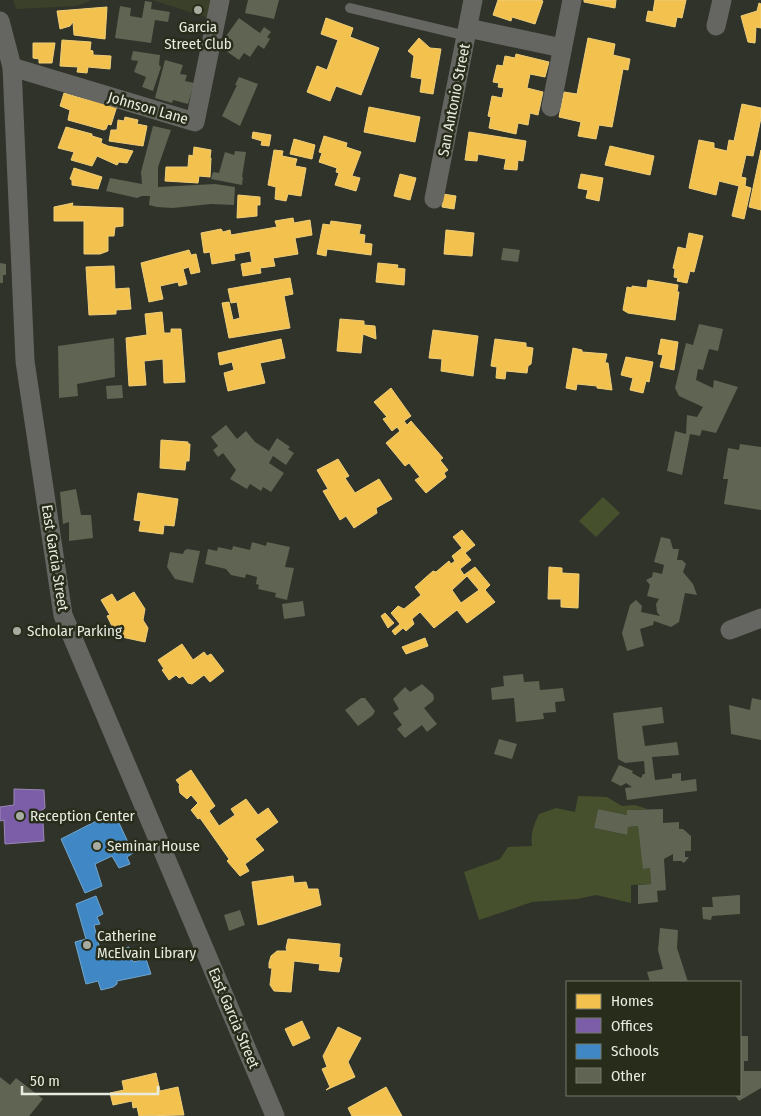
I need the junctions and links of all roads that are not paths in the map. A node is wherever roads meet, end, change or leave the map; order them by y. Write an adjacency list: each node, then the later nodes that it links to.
1 (220, 0): 11 (street, Johnson Lane)
2 (473, 0): 8 (street, San Antonio Street)
3 (572, 0): 10 (street)
4 (722, 0): 7 (street)
5 (350, 8): 8 (lane)
6 (0, 21): 9 (street, East Garcia Street)
7 (716, 26)
8 (467, 32): 10 (street); 13 (street, San Antonio Street)
9 (3, 44): 11 (street, East Garcia Street)
10 (562, 48): 12 (street)
11 (12, 66): 16 (street, East Garcia Street)
12 (551, 106)
13 (434, 199)
14 (761, 618): 15 (street)
15 (730, 630)
16 (275, 1116)

